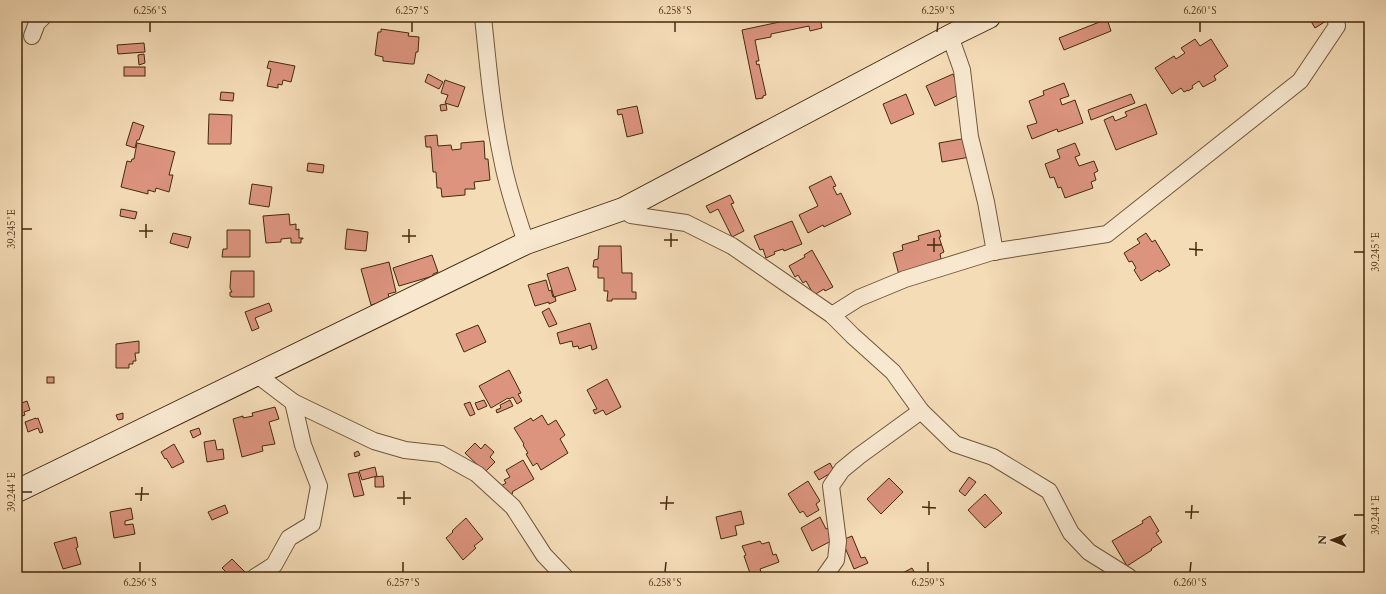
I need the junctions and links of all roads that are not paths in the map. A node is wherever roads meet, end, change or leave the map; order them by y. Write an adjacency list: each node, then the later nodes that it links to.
1 (43, 17): 5 (street)
2 (483, 17): 8 (street)
3 (989, 17): 6 (street)
4 (1335, 17): 9 (street)
5 (32, 36)
6 (950, 36): 7 (street); 9 (street)
7 (623, 209): 8 (street); 10 (street)
8 (526, 243): 11 (street)
9 (995, 252): 10 (street)
10 (832, 315): 13 (street)
11 (256, 374): 12 (street); 14 (street)
12 (293, 402): 15 (street); 16 (street)
13 (921, 411): 17 (street); 18 (street)
14 (17, 491)
15 (254, 577)
16 (565, 577)
17 (824, 577)
18 (1129, 577)

